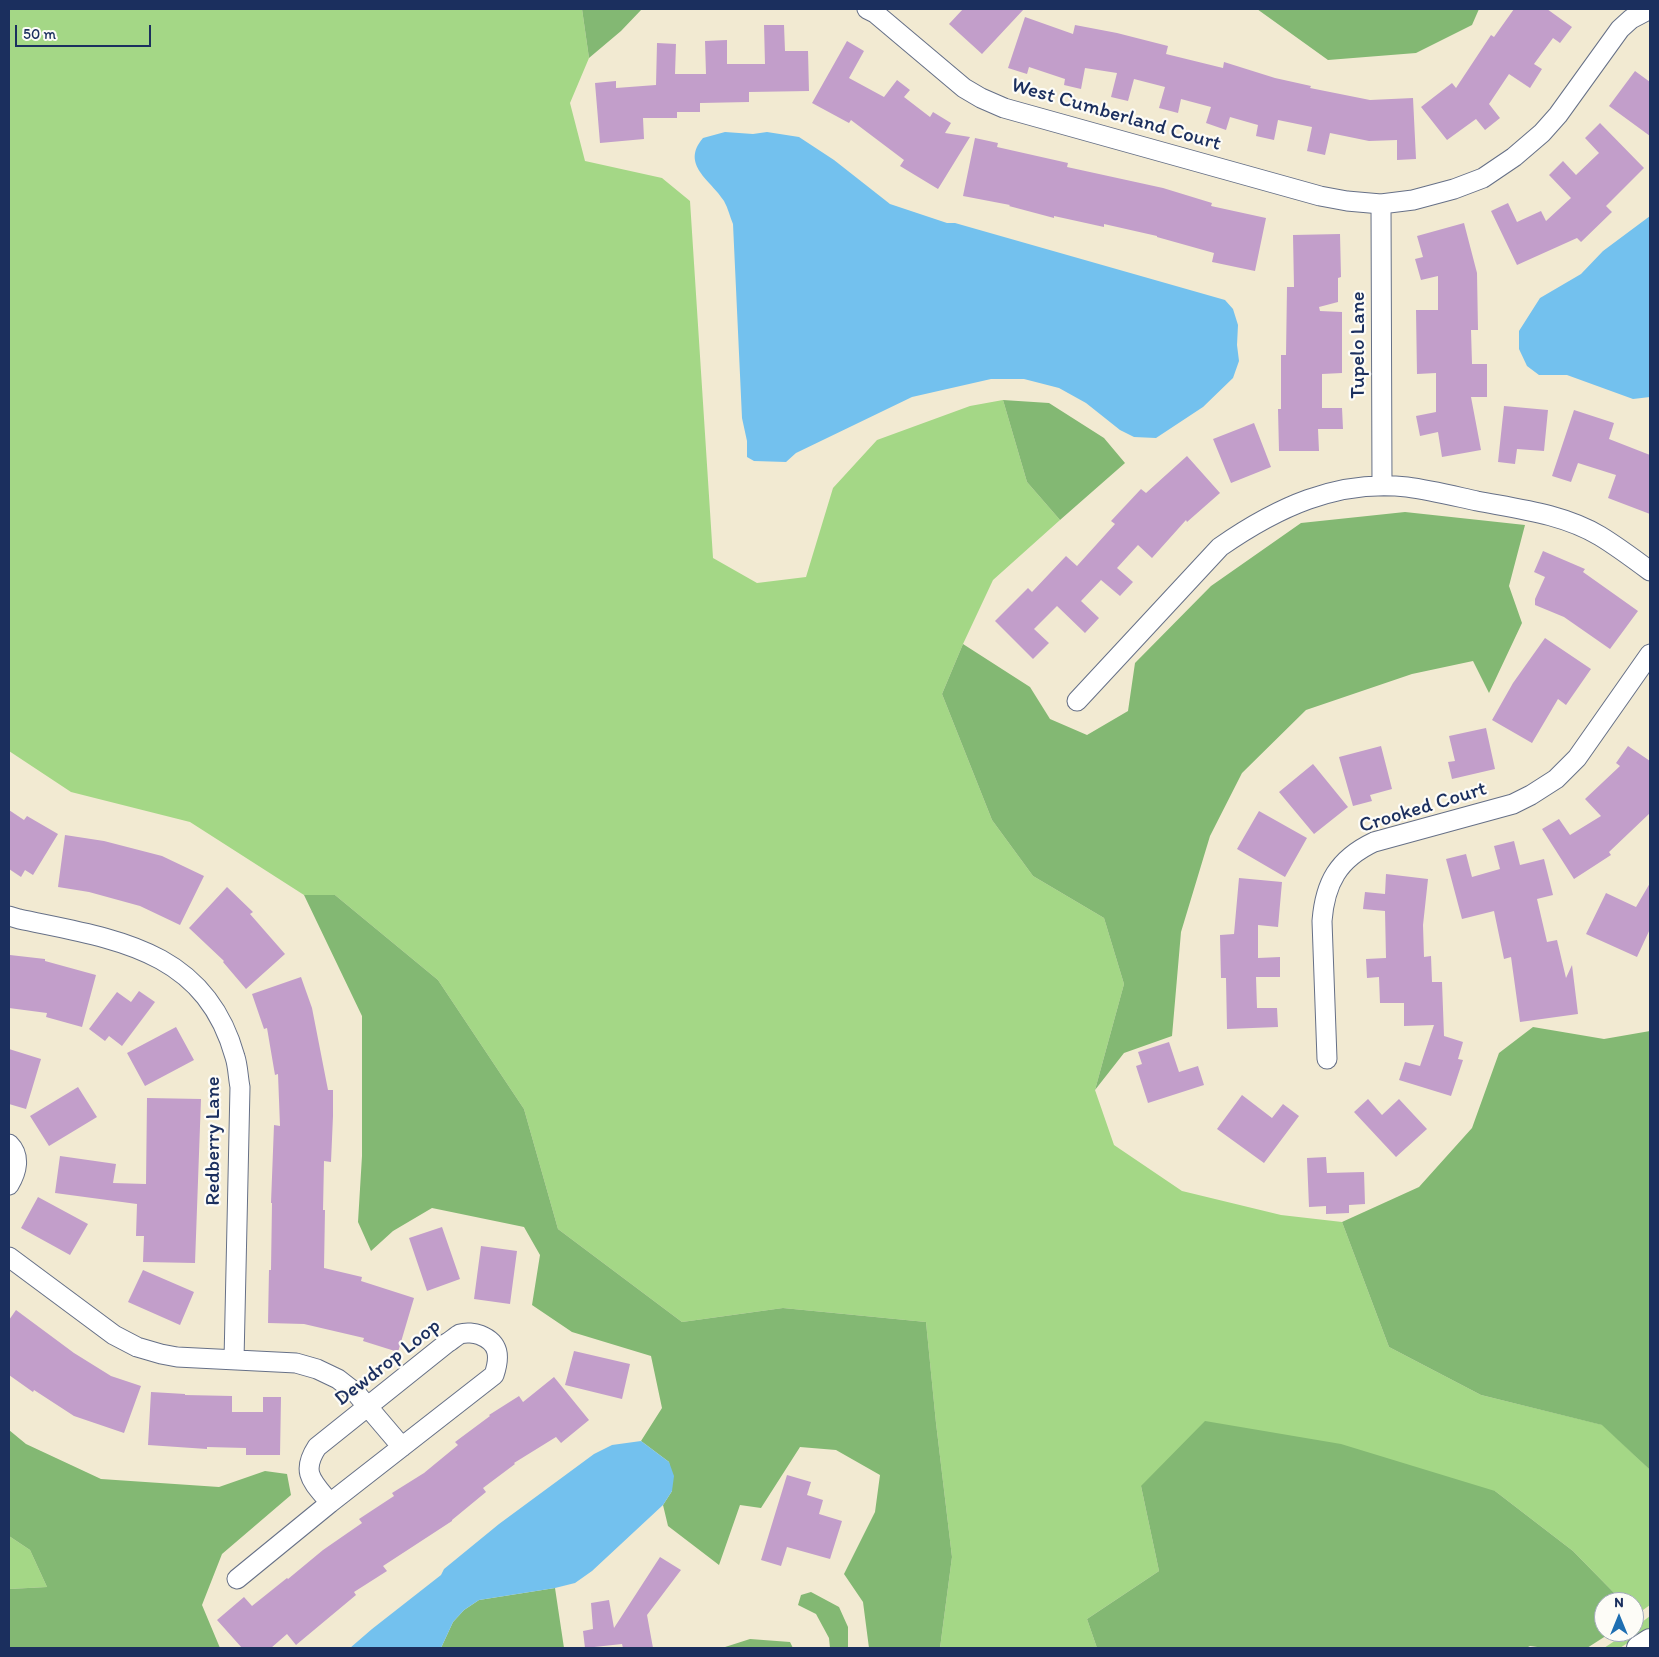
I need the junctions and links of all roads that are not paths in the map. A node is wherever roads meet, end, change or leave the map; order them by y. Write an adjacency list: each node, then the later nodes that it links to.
1 (867, 9): 3 (street, West Cumberland Court)
2 (1650, 9): 3 (street, West Cumberland Court)
3 (1381, 204): 4 (street, Tupelo Lane)
4 (1382, 486): 5 (street); 7 (street)
5 (1650, 571)
6 (1650, 654): 9 (street, Crooked Court)
7 (1077, 701)
8 (9, 916): 13 (street, Redberry Lane)
9 (1327, 1058)
10 (9, 1144): 11 (street)
11 (9, 1185)
12 (9, 1257): 13 (street)
13 (234, 1360): 14 (street)
14 (368, 1408): 15 (street); 15 (street, Dewdrop Loop); 16 (street, Dewdrop Loop)
15 (402, 1447): 16 (street, Dewdrop Loop)
16 (330, 1503): 17 (street, Dewdrop Loop)
17 (237, 1579)
18 (1650, 1641): 19 (street)
19 (1639, 1648)

